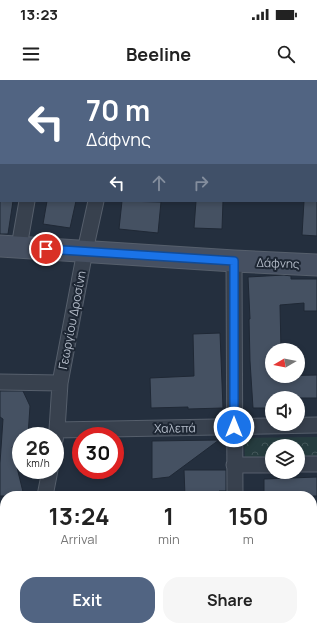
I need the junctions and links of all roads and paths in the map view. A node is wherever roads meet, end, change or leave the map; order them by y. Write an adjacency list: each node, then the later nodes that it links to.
1 (27, 202): 3 (street)
2 (96, 202): 4 (street, Γεωργίου Δροσίνη)
3 (10, 246): 4 (street, Δάφνης)
4 (85, 252): 5 (street, Δάφνης); 8 (street, Γεωργίου Δροσίνη)
5 (234, 261): 6 (street, Δάφνης); 11 (street)
6 (317, 265)
7 (0, 382): 8 (street)
8 (60, 383): 10 (street, Γεωργίου Δροσίνη)
9 (317, 426): 11 (street, Χαλεπά)
10 (57, 427)
11 (234, 427): 12 (street, Χαλεπά); 15 (street)
12 (64, 435)
13 (305, 464): 14 (street)
14 (317, 464)
15 (234, 465): 16 (street); 19 (street)
16 (265, 465)
17 (48, 479): 18 (street)
18 (46, 491)
19 (235, 491)

